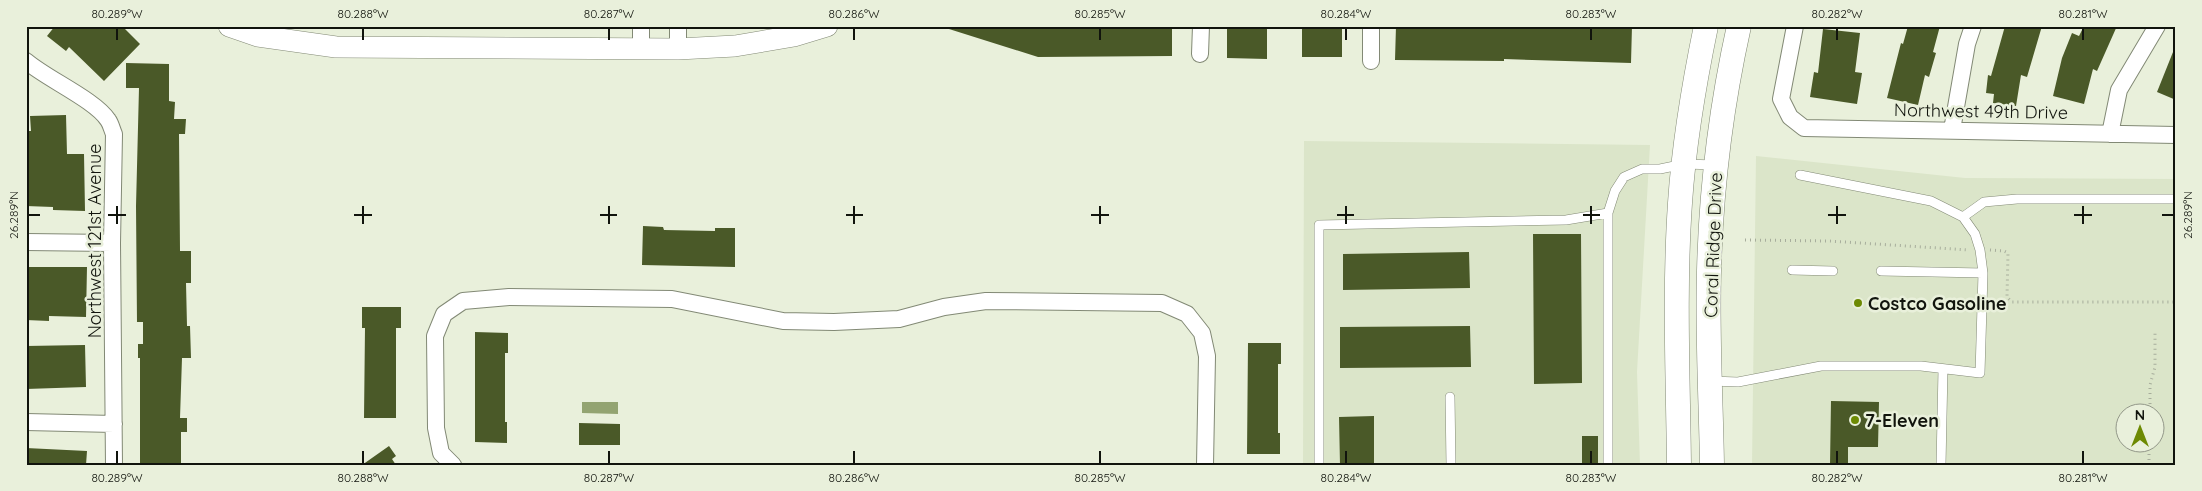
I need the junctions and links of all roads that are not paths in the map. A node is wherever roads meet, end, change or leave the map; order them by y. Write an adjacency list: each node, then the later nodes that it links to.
1 (229, 26): 12 (street)
2 (642, 26): 12 (street)
3 (678, 26): 13 (street)
4 (827, 26): 13 (street)
5 (1201, 26): 14 (street)
6 (1371, 26): 16 (street)
7 (1706, 26): 20 (main road, Coral Ridge Drive)
8 (1739, 26): 21 (main road, Coral Ridge Drive)
9 (1795, 26): 17 (street, Northwest 49th Drive)
10 (1973, 26): 17 (street)
11 (2157, 26): 18 (street)
12 (642, 48): 13 (street)
13 (678, 49)
14 (1200, 54)
15 (26, 61): 27 (street, Northwest 121st Avenue)
16 (1371, 61)
17 (1952, 130): 18 (street, Northwest 49th Drive)
18 (2110, 134): 19 (street, Northwest 49th Drive)
19 (2176, 135)
20 (1684, 164): 21 (lane); 24 (lane); 43 (main road, Coral Ridge Drive)
21 (1716, 165): 33 (main road, Coral Ridge Drive)
22 (1800, 175): 25 (lane)
23 (2176, 199): 25 (lane)
24 (1608, 213): 40 (lane); 42 (lane)
25 (1962, 217): 31 (lane)
26 (26, 242): 27 (street)
27 (112, 243): 36 (street, Northwest 121st Avenue)
28 (1792, 270): 29 (lane)
29 (1833, 271)
30 (1882, 272): 31 (lane)
31 (1983, 272): 32 (lane)
32 (1943, 369): 33 (lane); 45 (lane)
33 (1711, 381): 44 (main road, Coral Ridge Drive)
34 (1450, 397): 41 (lane)
35 (26, 422): 36 (street)
36 (114, 424): 37 (street, Northwest 121st Avenue)
37 (114, 465)
38 (453, 465): 39 (street)
39 (1205, 465)
40 (1319, 465)
41 (1451, 465)
42 (1608, 465)
43 (1680, 465)
44 (1712, 465)
45 (1942, 465)

